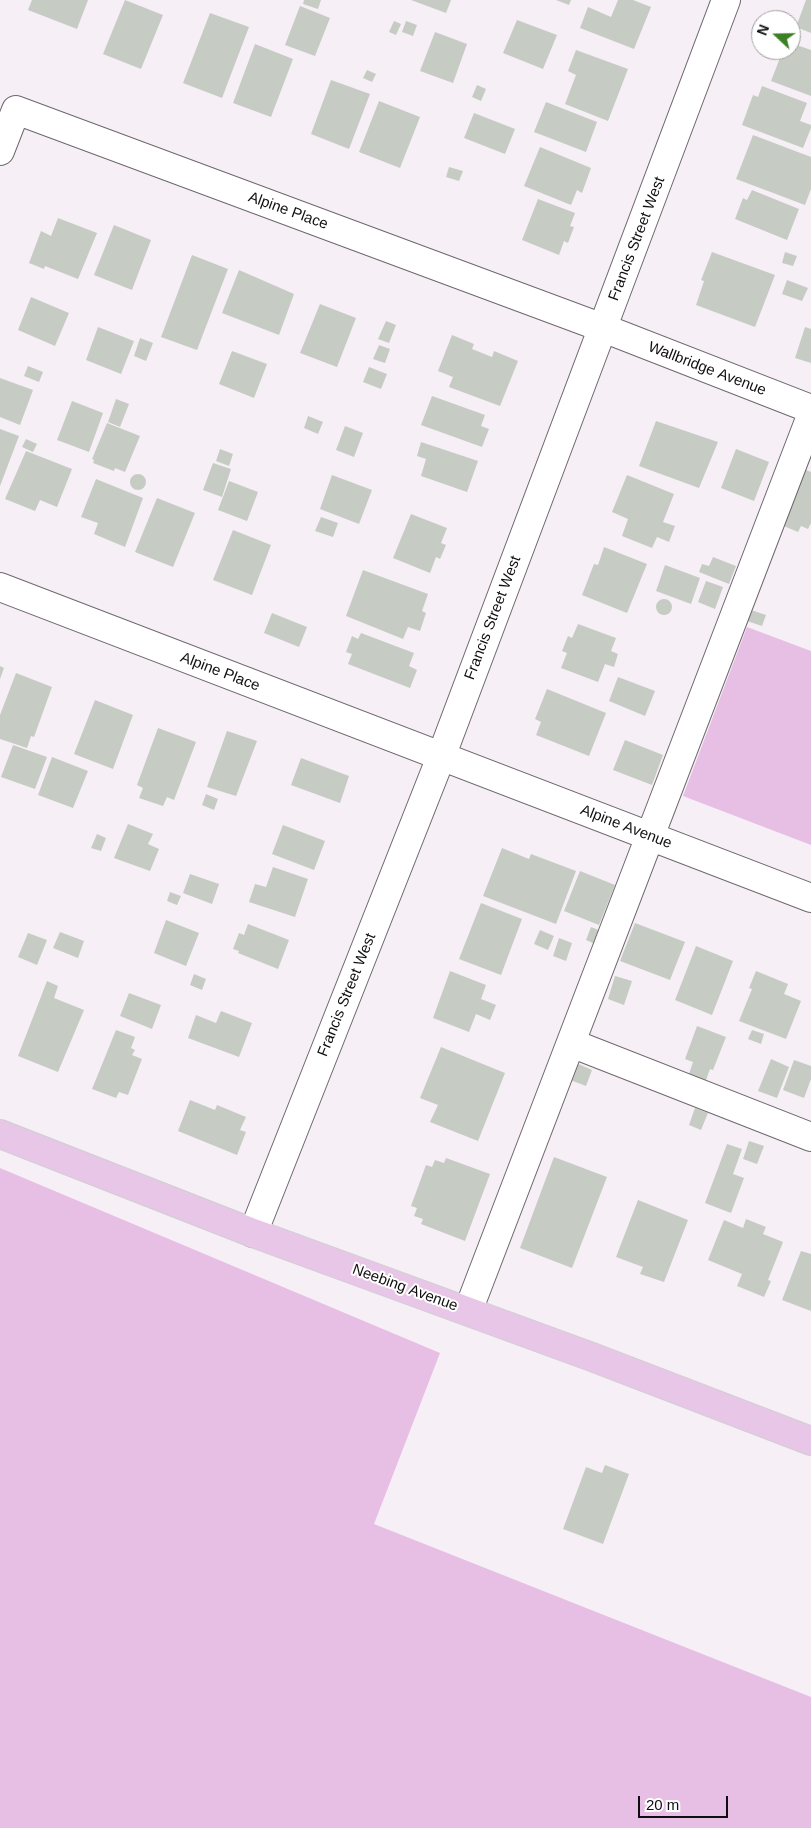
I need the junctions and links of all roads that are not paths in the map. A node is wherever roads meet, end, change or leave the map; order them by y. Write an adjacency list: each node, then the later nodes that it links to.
1 (726, 0): 3 (street, Francis Street West)
2 (0, 151): 3 (street, Alpine Place)
3 (603, 328): 4 (street, Wallbridge Avenue); 7 (street, Francis Street West)
4 (811, 409)
5 (811, 416): 8 (street)
6 (0, 587): 7 (street, Alpine Place)
7 (441, 757): 8 (street, Alpine Avenue); 13 (street, Francis Street West)
8 (651, 837): 9 (street, Alpine Avenue); 10 (street)
9 (811, 898)
10 (571, 1043): 12 (street); 14 (street)
11 (0, 1134): 13 (main road, Neebing Avenue)
12 (811, 1137)
13 (253, 1233): 14 (main road, Neebing Avenue)
14 (468, 1311): 15 (main road, Neebing Avenue)
15 (811, 1441)

